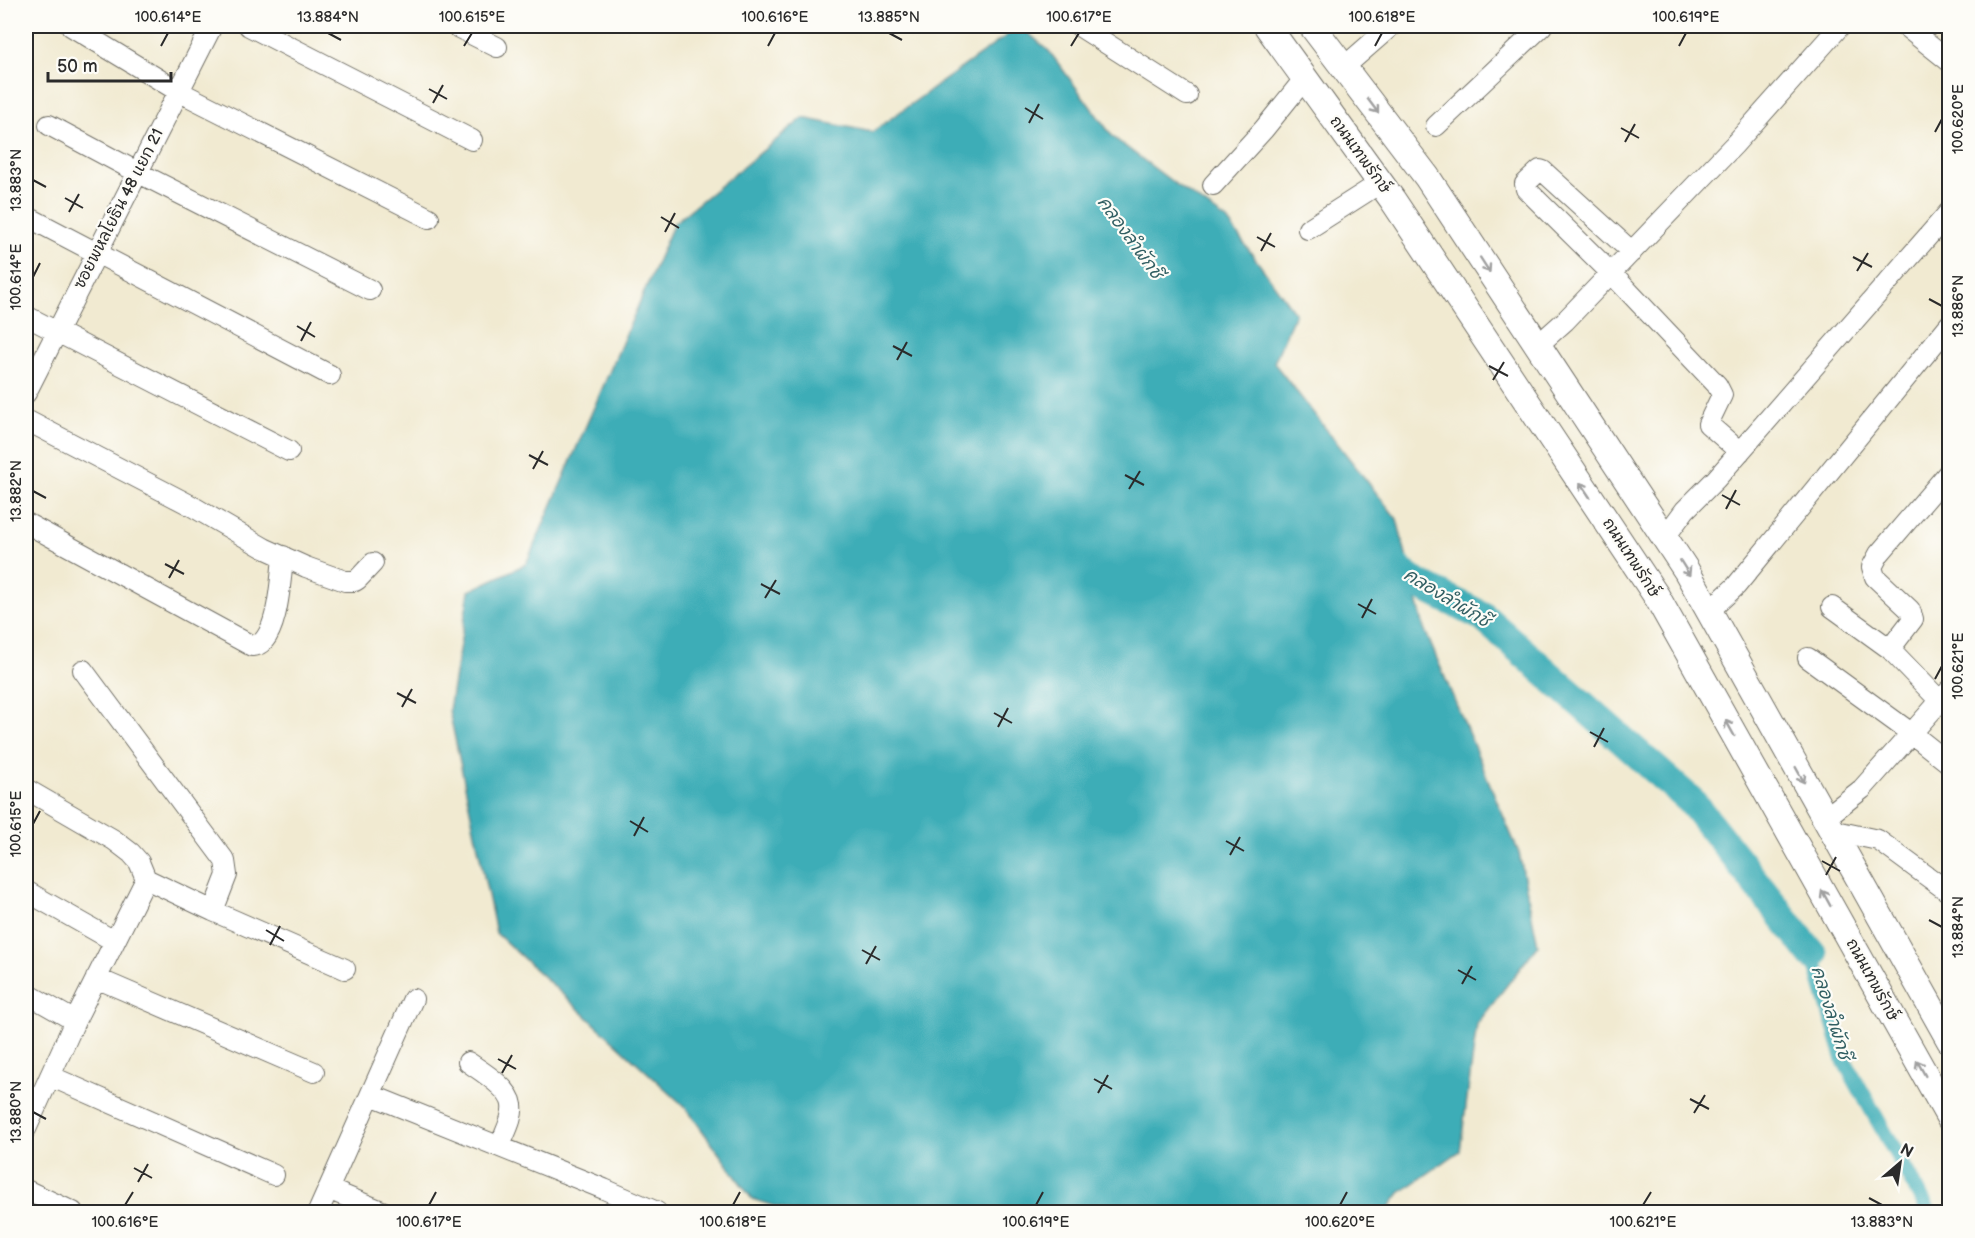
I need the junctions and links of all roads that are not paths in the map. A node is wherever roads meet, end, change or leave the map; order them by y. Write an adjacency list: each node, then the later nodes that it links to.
1 (71, 26): 16 (street)
2 (213, 26): 16 (street, ซอยพหลโยธิน 48 แยก 21)
3 (249, 26): 20 (street)
4 (455, 26): 12 (street)
5 (1079, 26): 17 (street)
6 (1267, 26): 15 (main road, ถนนเทพรักษ์)
7 (1312, 26): 14 (main road)
8 (1840, 26): 32 (street)
9 (1905, 26): 13 (street)
10 (1388, 27): 14 (street)
11 (1533, 28): 19 (street)
12 (497, 47)
13 (1950, 62)
14 (1344, 67): 21 (main road, one-way to 21)
15 (1305, 78): 22 (main road, ถนนเทพรักษ์); 25 (street)
16 (178, 91): 23 (street, ซอยพหลโยธิน 48 แยก 21); 29 (street)
17 (1187, 95)
18 (49, 125): 23 (street)
19 (1436, 126)
20 (472, 141)
21 (1405, 148): 22 (main road); 26 (main road)
22 (1363, 160): 24 (main road, ถนนเทพรักษ์)
23 (137, 172): 33 (street, ซอยพหลโยธิน 48 แยก 21); 35 (street)
24 (1380, 183): 30 (main road, ถนนเทพรักษ์); 31 (street)
25 (1213, 185)
26 (1436, 190): 30 (main road); 39 (main road, one-way to 39)
27 (26, 216): 33 (street)
28 (1948, 217): 44 (street)
29 (429, 218)
30 (1406, 220): 76 (main road, ถนนเทพรักษ์, one-way to 30)
31 (1308, 229)
32 (1632, 252): 34 (street); 34 (street)
33 (96, 254): 38 (street, ซอยพหลโยธิน 48 แยก 21); 40 (street)
34 (1611, 273): 39 (street); 44 (street)
35 (370, 290)
36 (26, 316): 38 (street)
37 (1950, 324): 51 (street)
38 (56, 331): 41 (street, ซอยพหลโยธิน 48 แยก 21); 43 (street)
39 (1538, 345): 47 (main road)
40 (330, 375)
41 (26, 393)
42 (26, 420): 48 (street)
43 (289, 451)
44 (1740, 452): 47 (street)
45 (1950, 471): 52 (street)
46 (26, 523): 48 (street)
47 (1665, 537): 51 (main road, one-way to 51)
48 (283, 556): 49 (street)
49 (373, 563)
50 (1832, 607): 52 (street)
51 (1709, 611): 59 (main road, one-way to 59)
52 (1890, 649): 55 (street)
53 (1808, 658): 56 (street)
54 (83, 670): 63 (street)
55 (1945, 696): 56 (street)
56 (1911, 733): 57 (street); 59 (street)
57 (1950, 764)
58 (26, 789): 60 (street)
59 (1828, 824): 62 (street); 70 (main road)
60 (146, 879): 63 (street); 64 (street)
61 (26, 891): 64 (street)
62 (1950, 893)
63 (213, 911): 65 (street)
64 (114, 941): 66 (street)
65 (345, 969)
66 (96, 978): 69 (street); 72 (street)
67 (26, 993): 69 (street)
68 (413, 999): 74 (street)
69 (75, 1021): 73 (street)
70 (1950, 1041)
71 (468, 1062): 78 (street)
72 (314, 1072)
73 (50, 1076): 75 (street); 79 (street)
74 (371, 1095): 78 (street); 80 (street)
75 (32, 1097): 77 (street)
76 (1950, 1119)
77 (26, 1129)
78 (500, 1146): 85 (street)
79 (274, 1175)
80 (328, 1189): 83 (street); 84 (street)
81 (26, 1190): 82 (street)
82 (73, 1212)
83 (318, 1212)
84 (384, 1212)
85 (657, 1212)

